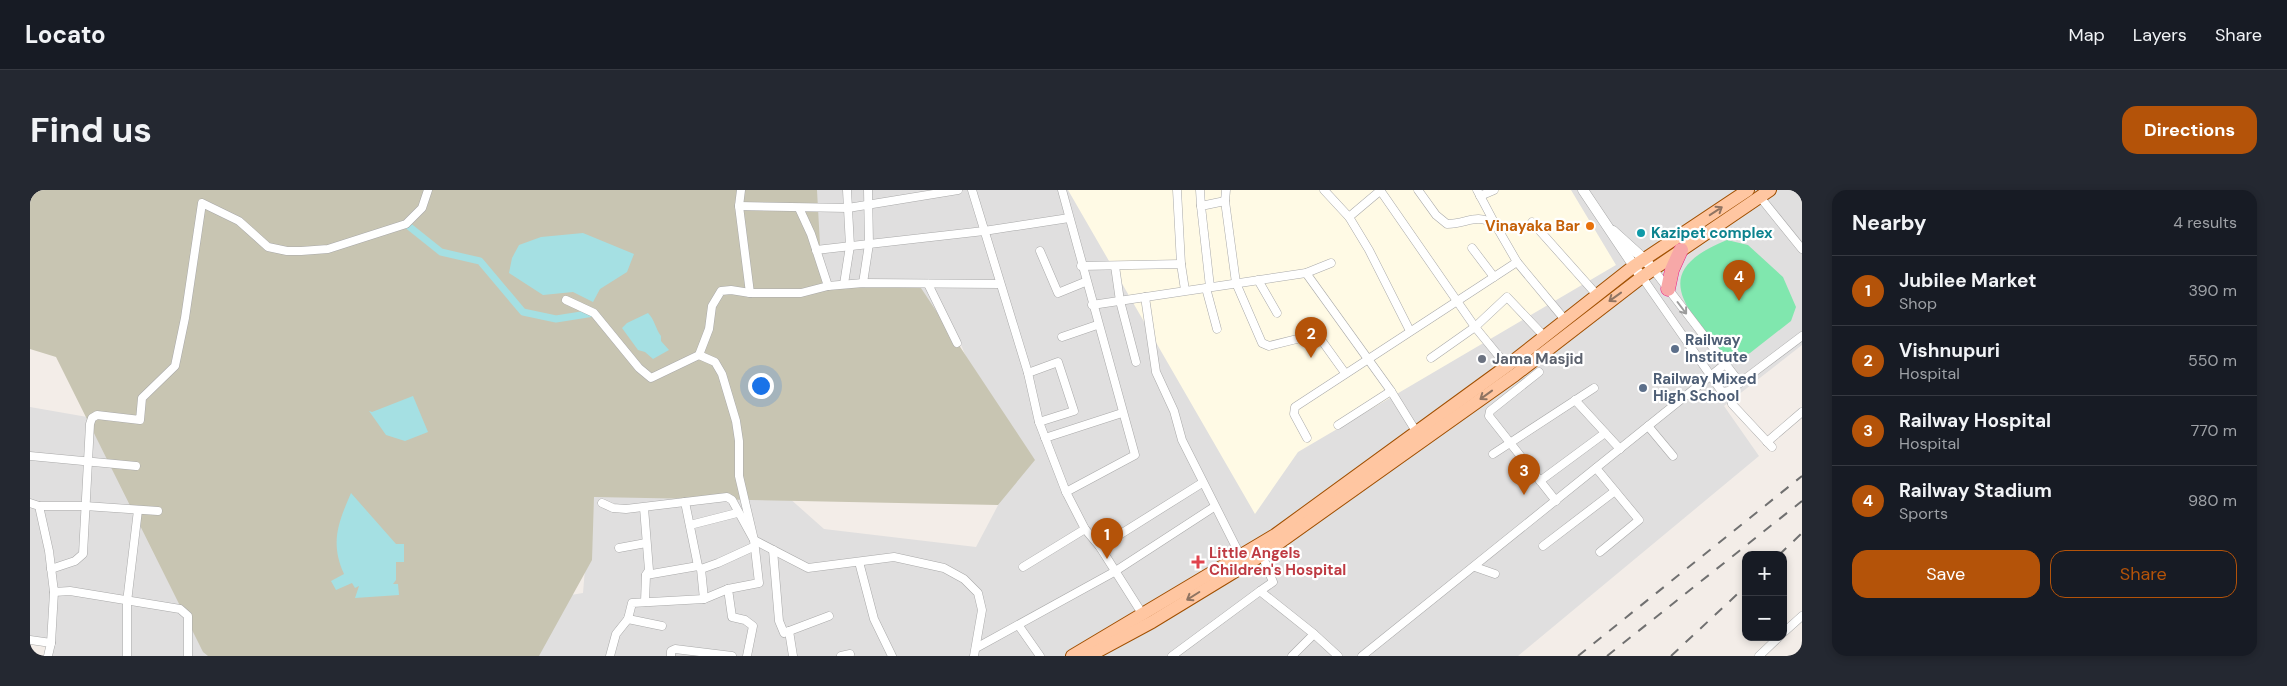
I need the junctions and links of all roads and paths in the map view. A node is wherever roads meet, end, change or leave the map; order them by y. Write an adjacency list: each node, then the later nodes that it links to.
1 (428, 190): 104 (street)
2 (741, 190): 21 (street)
3 (847, 190): 24 (street)
4 (868, 190): 20 (street)
5 (958, 190): 20 (street)
6 (972, 190): 29 (street)
7 (1062, 190): 26 (street)
8 (1177, 190): 40 (street)
9 (1200, 190): 22 (street)
10 (1226, 190): 19 (street)
11 (1324, 190): 25 (street)
12 (1380, 190): 25 (street); 63 (street)
13 (1494, 190): 17 (street)
14 (1583, 190): 38 (street)
15 (1748, 190): 38 (main road, one-way to 15)
16 (1421, 191): 28 (street)
17 (1478, 193): 28 (street)
18 (1765, 194): 33 (street); 35 (main road)
19 (1225, 201): 22 (street); 50 (street)
20 (868, 205): 24 (street); 30 (street)
21 (739, 206): 23 (street); 58 (street)
22 (1201, 206): 55 (street)
23 (799, 208): 24 (street); 34 (street)
24 (848, 208): 31 (street)
25 (1349, 217): 70 (street)
26 (1069, 218): 29 (street); 41 (street)
27 (1532, 222): 59 (street)
28 (1495, 224): 37 (street)
29 (984, 231): 30 (street); 53 (street)
30 (869, 244): 31 (street); 49 (street)
31 (850, 246): 34 (street); 51 (street)
32 (1472, 248): 45 (street)
33 (1802, 249)
34 (816, 250): 54 (street)
35 (1681, 250): 43 (main road); 57 (highway)
36 (1040, 252): 48 (street)
37 (1517, 262): 45 (street); 66 (street)
38 (1639, 262): 43 (street); 46 (street); 59 (main road)
39 (1331, 263): 44 (street)
40 (1182, 264): 42 (street); 56 (street)
41 (1081, 266): 42 (street); 48 (street)
42 (1115, 266): 62 (street)
43 (1653, 269): 46 (main road); 57 (street)
44 (1306, 273): 47 (street); 76 (street)
45 (1494, 277): 63 (street)
46 (1642, 277): 84 (street); 132 (main road, one-way to 132)
47 (1258, 280): 50 (street); 65 (street)
48 (1086, 282): 64 (street)
49 (863, 283): 51 (street); 52 (street)
50 (1236, 283): 55 (street); 83 (street)
51 (844, 284): 54 (street)
52 (928, 284): 53 (street); 74 (street)
53 (1000, 284): 82 (street)
54 (828, 286): 58 (street)
55 (1208, 288): 56 (street); 69 (street)
56 (1185, 290): 60 (street)
57 (1668, 290): 79 (street, one-way to 79)
58 (750, 293): 75 (street)
59 (1597, 295): 66 (main road)
60 (1145, 296): 62 (street); 108 (street)
61 (566, 300): 75 (street)
62 (1120, 301): 64 (street); 78 (street)
63 (1457, 301): 68 (street); 70 (street)
64 (1092, 305): 67 (street)
65 (1277, 313)
66 (1566, 321): 71 (main road)
67 (1098, 325): 73 (street); 91 (street)
68 (1475, 327): 71 (street); 77 (street); 80 (street)
69 (1217, 329)
70 (1410, 331): 76 (street)
71 (1544, 336): 80 (main road)
72 (1802, 336): 85 (street)
73 (1062, 337)
74 (957, 343)
75 (699, 355): 125 (street)
76 (1368, 358): 83 (street); 87 (street)
77 (1431, 358)
78 (1136, 362)
79 (1724, 365): 84 (street); 85 (street)
80 (1507, 366): 95 (main road)
81 (1540, 372): 99 (street)
82 (1028, 373): 92 (street); 92 (street)
83 (1345, 373): 98 (street)
84 (1711, 375): 88 (street); 94 (street)
85 (1740, 383): 88 (street)
86 (1594, 388): 89 (street)
87 (1391, 390): 93 (street); 95 (street)
88 (1729, 391): 90 (street)
89 (1575, 400): 96 (street); 99 (street)
90 (1802, 412)
91 (1122, 413): 97 (street); 110 (street)
92 (1039, 422): 97 (street)
93 (1338, 426)
94 (1648, 426): 100 (street); 103 (street)
95 (1418, 433): 131 (main road)
96 (1605, 434): 100 (street); 107 (street)
97 (1045, 438): 110 (street)
98 (1308, 438)
99 (1510, 443): 101 (street); 107 (street)
100 (1620, 449): 106 (street)
101 (1492, 454)
102 (30, 456): 104 (street)
103 (1673, 456)
104 (88, 461): 105 (street); 116 (street)
105 (136, 466)
106 (1596, 468): 109 (street); 111 (street)
107 (1540, 480): 111 (street)
108 (1202, 483): 117 (street); 127 (street)
109 (1615, 491): 126 (street); 130 (street)
110 (1066, 492): 123 (street)
111 (1556, 501): 134 (street)
112 (685, 502): 118 (street); 121 (street); 122 (street)
113 (30, 503): 115 (street)
114 (602, 503): 118 (street)
115 (39, 506): 116 (street); 137 (street)
116 (85, 506): 119 (street); 137 (street)
117 (1214, 507): 131 (street); 138 (street)
118 (644, 508): 124 (street)
119 (138, 510): 120 (street); 145 (street)
120 (158, 512)
121 (737, 513): 122 (street); 125 (street)
122 (690, 525): 135 (street)
123 (1085, 529): 127 (street); 136 (street)
124 (646, 543): 128 (street); 140 (street)
125 (753, 543): 129 (street); 135 (street); 141 (street)
126 (1543, 546)
127 (1100, 547): 138 (street)
128 (619, 548)
129 (773, 550): 133 (street); 154 (street)
130 (1600, 552)
131 (1240, 555): 147 (main road)
132 (1262, 555): 142 (street); 173 (main road, one-way to 173)
133 (859, 562): 159 (street); 170 (street)
134 (1475, 566): 139 (street); 177 (street)
135 (699, 567): 140 (street); 144 (street)
136 (1023, 567)
137 (51, 569): 143 (street)
138 (1114, 572): 147 (street); 152 (street)
139 (1495, 574)
140 (646, 575): 146 (street)
141 (728, 589): 144 (street); 167 (street)
142 (1260, 591): 155 (street); 174 (street)
143 (54, 592): 145 (street); 158 (street)
144 (704, 599): 146 (street)
145 (127, 602): 162 (street); 163 (street)
146 (645, 602): 150 (street)
147 (1143, 615): 172 (main road)
148 (829, 616): 154 (street)
149 (1802, 616): 153 (street)
150 (628, 619): 151 (street); 164 (street)
151 (662, 626)
152 (1019, 626): 159 (street); 171 (street)
153 (1787, 629)
154 (789, 630): 168 (street)
155 (1314, 634): 175 (street); 176 (street)
156 (30, 640): 158 (street)
157 (1775, 641): 178 (street)
158 (51, 643): 161 (street)
159 (975, 652)
160 (850, 654): 169 (street)
161 (48, 656)
162 (127, 656)
163 (188, 656)
164 (610, 656)
165 (671, 656): 166 (street)
166 (732, 656)
167 (747, 656)
168 (793, 656)
169 (841, 656)
170 (892, 656)
171 (1040, 656)
172 (1072, 656)
173 (1089, 656)
174 (1172, 656)
175 (1292, 656)
176 (1338, 656)
177 (1362, 656)
178 (1759, 656)

